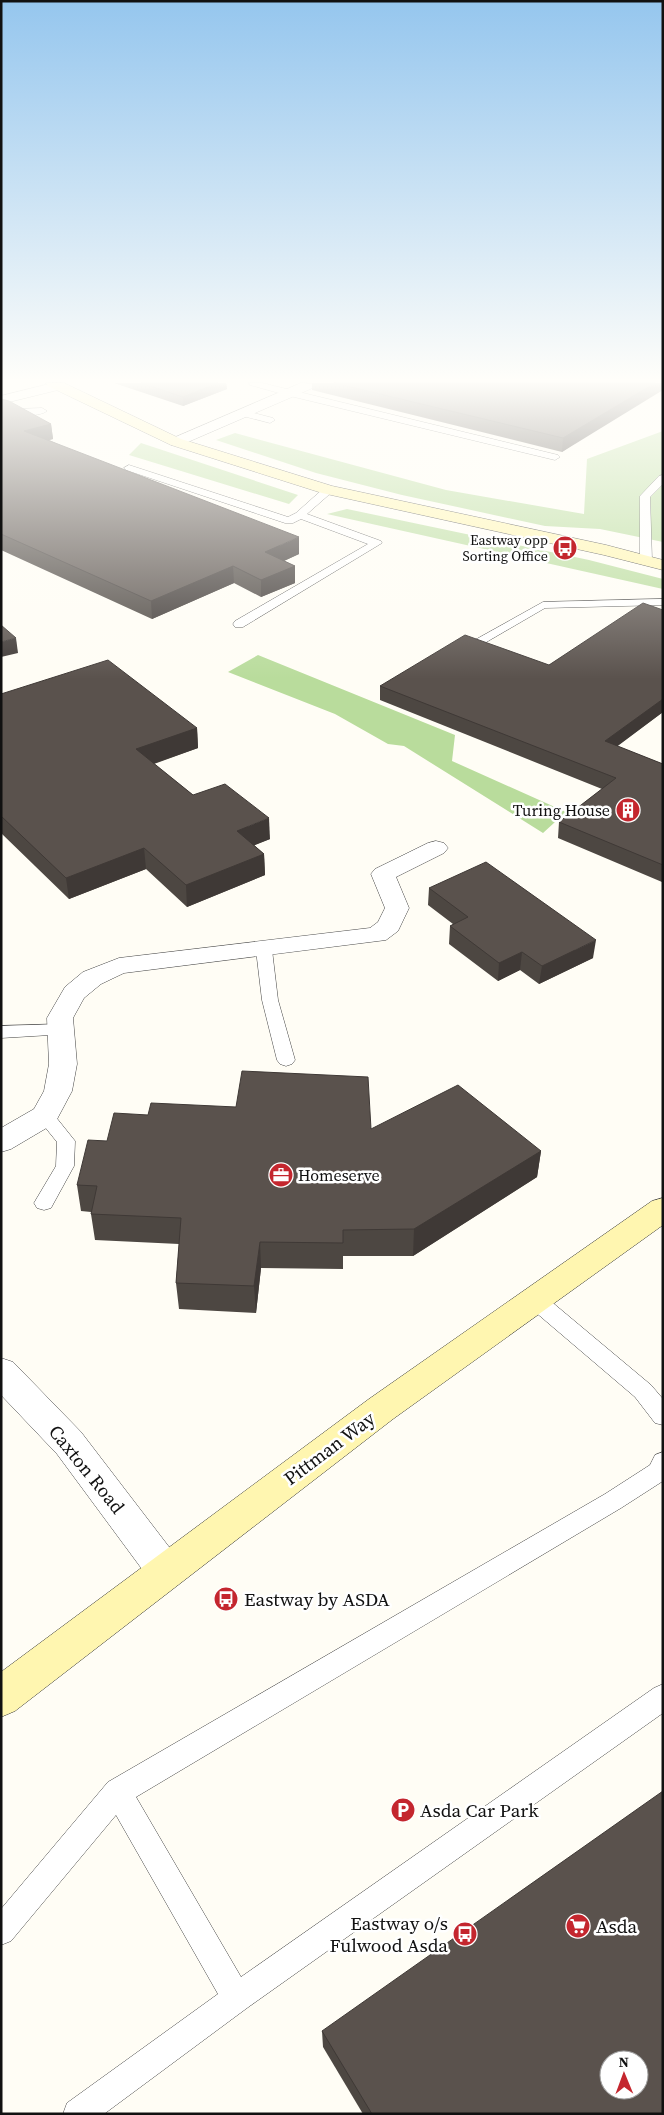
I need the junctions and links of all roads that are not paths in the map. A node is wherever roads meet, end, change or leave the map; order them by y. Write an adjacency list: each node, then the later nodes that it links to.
1 (172, 482): 5 (lane)
2 (302, 482): 4 (street)
3 (659, 482): 6 (lane)
4 (328, 490): 5 (lane); 6 (street)
5 (300, 515): 9 (lane)
6 (646, 561): 7 (street)
7 (663, 565)
8 (663, 602): 10 (lane)
9 (239, 624)
10 (479, 641)
11 (436, 848): 12 (street)
12 (264, 950): 13 (street); 15 (lane)
13 (61, 1030): 14 (lane); 16 (street)
14 (1, 1032)
15 (286, 1060)
16 (45, 1116): 17 (street); 18 (lane)
17 (1, 1142)
18 (44, 1203)
19 (663, 1209): 20 (street, Pittman Way)
20 (534, 1299): 22 (lane); 24 (street, Pittman Way)
21 (1, 1372): 24 (street, Caxton Road)
22 (663, 1416)
23 (661, 1471): 27 (lane)
24 (166, 1572): 25 (street, Pittman Way)
25 (1, 1697)
26 (663, 1697): 29 (lane)
27 (118, 1792): 28 (lane); 29 (lane)
28 (1, 1931)
29 (237, 1998): 30 (lane)
30 (78, 2114)

